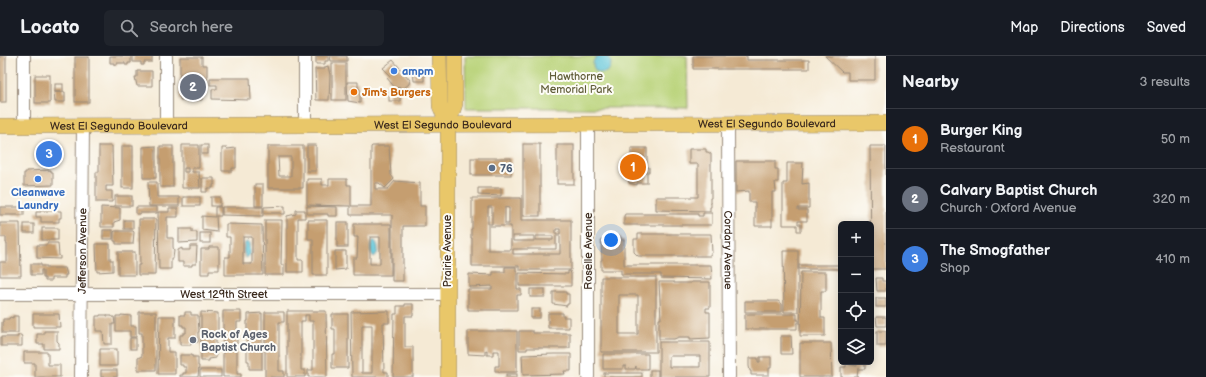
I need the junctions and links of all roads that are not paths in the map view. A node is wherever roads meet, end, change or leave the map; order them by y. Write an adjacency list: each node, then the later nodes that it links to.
1 (24, 56): 13 (street)
2 (166, 56): 9 (street)
3 (305, 56): 10 (street)
4 (439, 56): 11 (main road, Prairie Avenue)
5 (455, 56): 11 (main road, Prairie Avenue)
6 (588, 124): 7 (main road, West El Segundo Boulevard); 11 (main road, West El Segundo Boulevard); 20 (street, Roselle Avenue)
7 (728, 124): 8 (main road, West El Segundo Boulevard); 21 (street, Cordary Avenue)
8 (886, 124)
9 (166, 125): 10 (main road, West El Segundo Boulevard); 14 (main road, West El Segundo Boulevard)
10 (305, 125): 11 (main road, West El Segundo Boulevard)
11 (448, 125): 17 (main road, Prairie Avenue)
12 (0, 126): 13 (main road, West El Segundo Boulevard)
13 (24, 126): 14 (main road, West El Segundo Boulevard)
14 (82, 126): 16 (street, Jefferson Avenue)
15 (0, 294): 16 (street, West 129th Street)
16 (82, 294): 17 (street, West 129th Street); 18 (street, Jefferson Avenue)
17 (447, 294): 19 (main road, Prairie Avenue)
18 (82, 377)
19 (448, 377)
20 (588, 377)
21 (729, 377)

